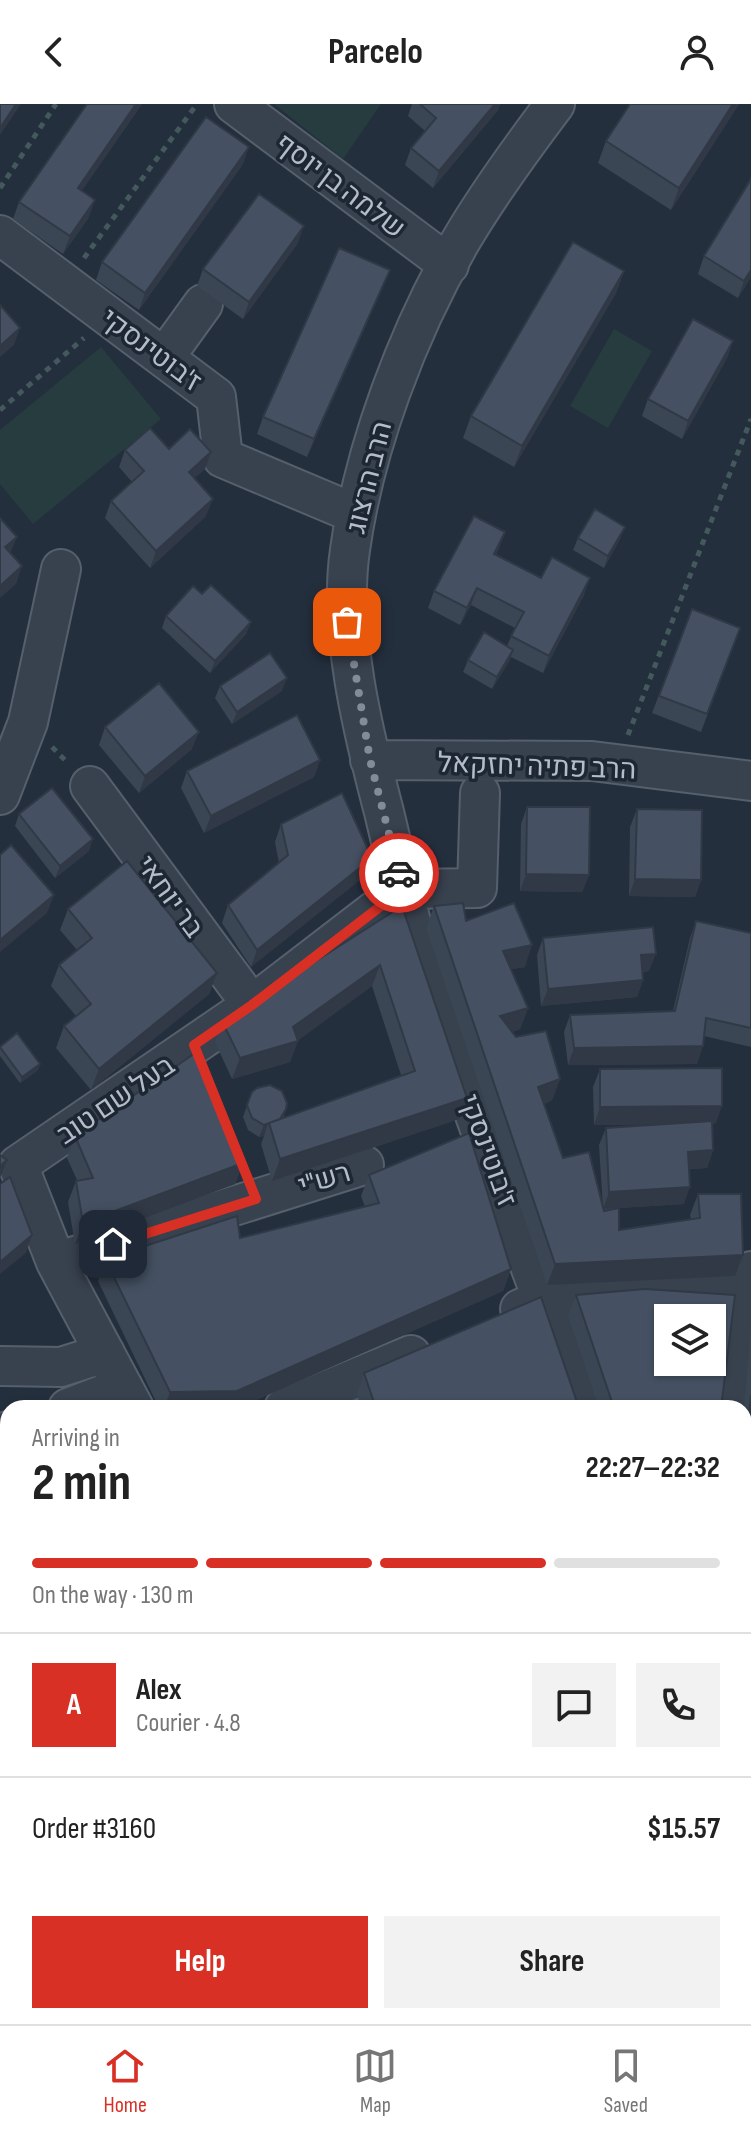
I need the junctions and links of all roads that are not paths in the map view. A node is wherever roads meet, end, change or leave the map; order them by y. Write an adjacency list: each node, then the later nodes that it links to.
1 (234, 104): 4 (street, שלמה בן יוסף)
2 (555, 104): 4 (street, הרב הרצוג)
3 (0, 235): 6 (street, ז'בוטינסקי)
4 (449, 265): 7 (street, הרב הרצוג)
5 (203, 304): 6 (street)
6 (164, 358): 7 (street, ז'בוטינסקי)
7 (356, 514): 9 (street, הרב הרצוג)
8 (61, 569): 13 (street)
9 (370, 760): 10 (street, הרב פתיה יחזקאל); 14 (street, הרב הרצוג)
10 (751, 781)
11 (90, 786): 15 (street, בר יוחאי)
12 (480, 793): 14 (street)
13 (0, 795)
14 (403, 889): 15 (street, בעל שם טוב); 20 (street, ז'בוטינסקי)
15 (252, 1005): 16 (street, בעל שם טוב)
16 (9, 1158): 18 (street)
17 (364, 1165): 18 (street, רש"י)
18 (56, 1262): 23 (street)
19 (750, 1284): 20 (street); 28 (street)
20 (543, 1299): 21 (street); 27 (street, ז'בוטינסקי)
21 (485, 1324)
22 (442, 1342): 26 (street)
23 (105, 1353): 24 (street); 25 (street)
24 (0, 1366)
25 (128, 1398)
26 (303, 1400)
27 (579, 1400)
28 (734, 1400)

